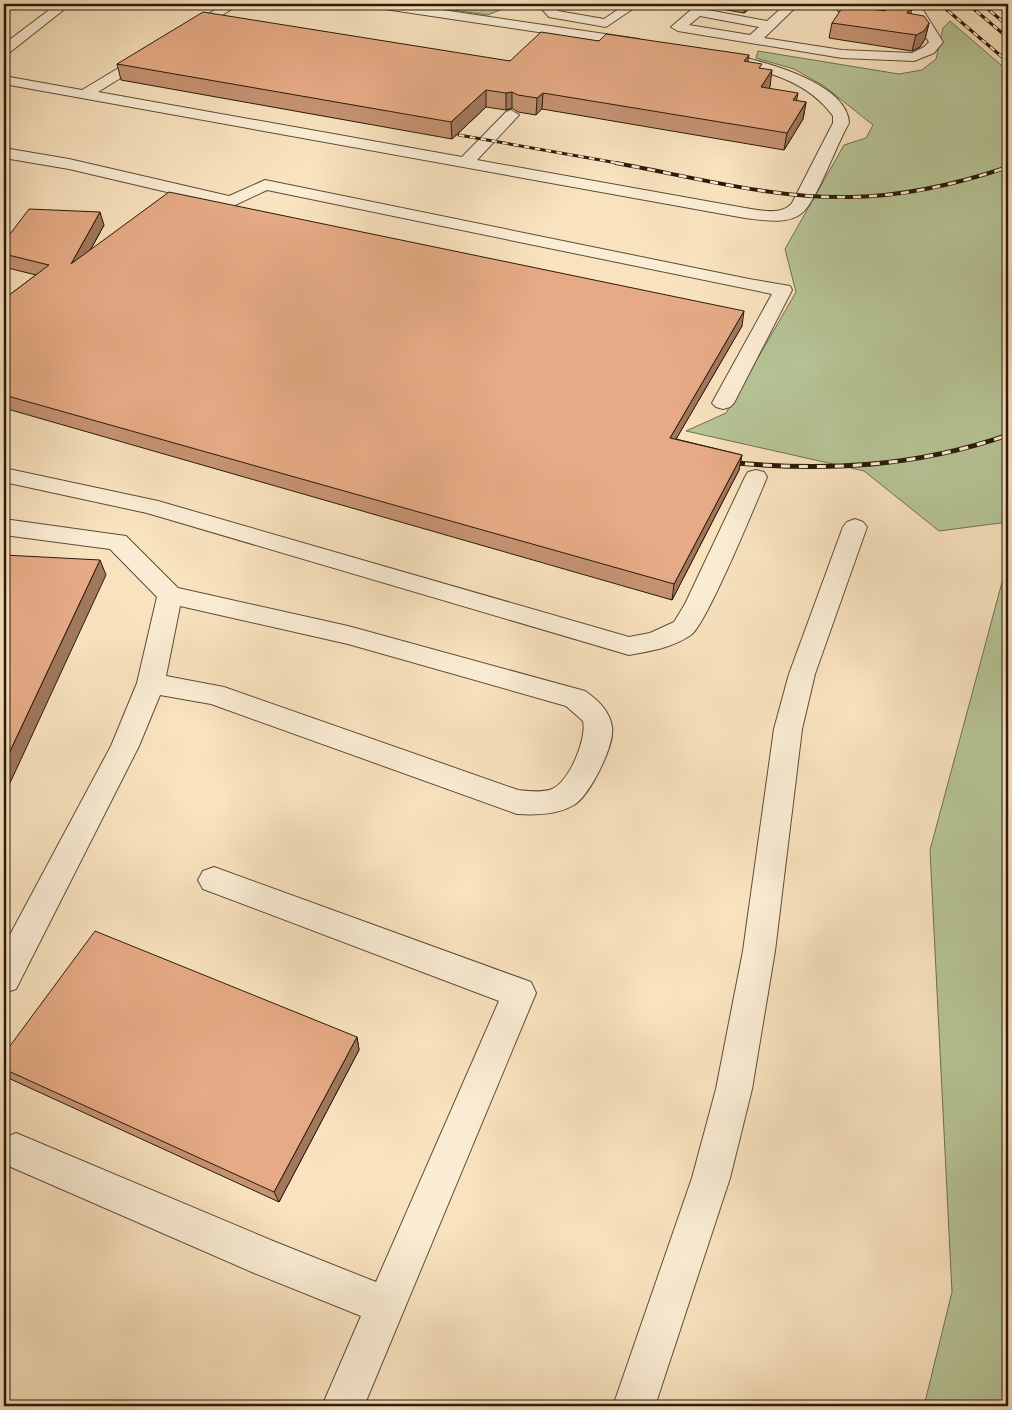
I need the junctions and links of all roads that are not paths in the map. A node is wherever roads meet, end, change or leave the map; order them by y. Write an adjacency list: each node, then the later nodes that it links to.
1 (65, 4): 15 (street)
2 (234, 4): 18 (street)
3 (378, 4): 10 (street)
4 (550, 4): 9 (street)
5 (634, 4): 9 (street)
6 (793, 4): 11 (street)
7 (842, 4): 13 (street)
8 (590, 8): 9 (street)
9 (575, 18)
10 (529, 26): 12 (street); 14 (street)
11 (769, 26): 13 (street); 13 (street)
12 (509, 37)
13 (753, 40)
14 (651, 45)
15 (5, 48)
16 (700, 53): 21 (street)
17 (4, 80): 18 (street)
18 (85, 94): 21 (street)
19 (511, 115): 21 (street)
20 (4, 153): 22 (street)
21 (466, 163)
22 (723, 403)
23 (4, 475): 24 (street)
24 (756, 477)
25 (4, 526): 27 (street)
26 (854, 527): 34 (street)
27 (170, 596): 28 (street); 28 (street)
28 (151, 683): 30 (street)
29 (214, 880): 32 (street)
30 (4, 978)
31 (16, 1151): 32 (street)
32 (386, 1306): 33 (street)
33 (343, 1406)
34 (634, 1406)

